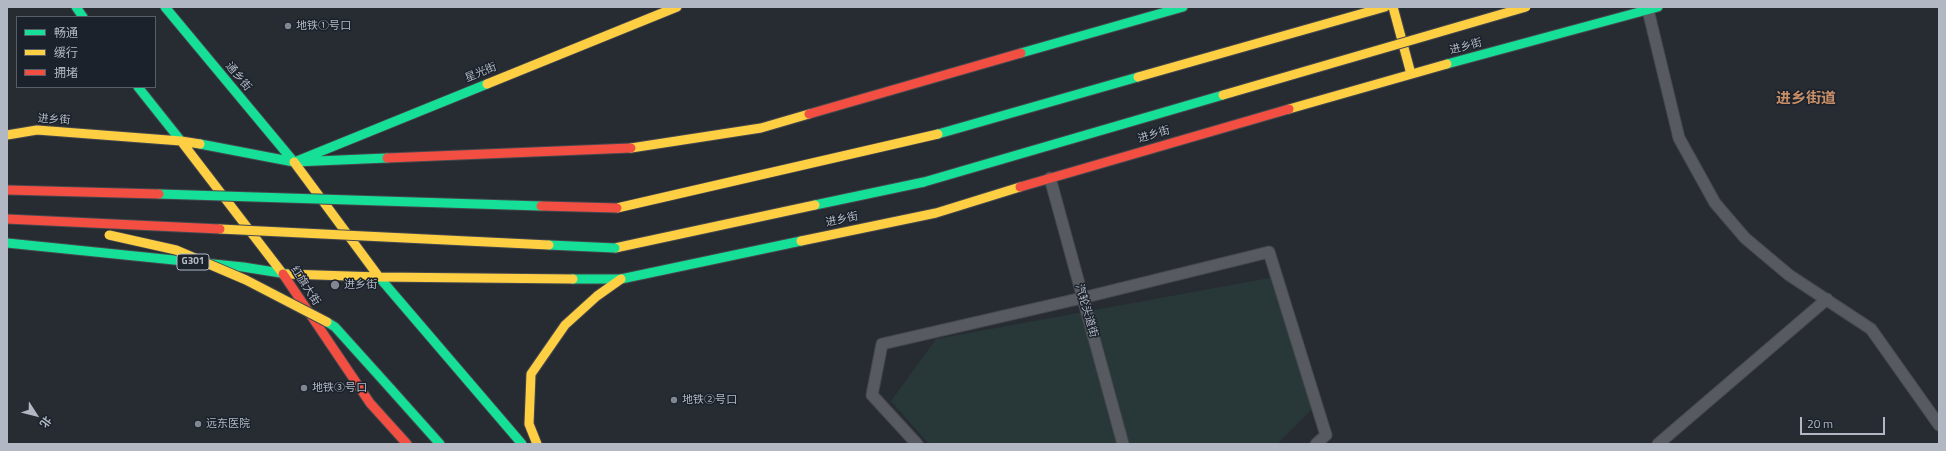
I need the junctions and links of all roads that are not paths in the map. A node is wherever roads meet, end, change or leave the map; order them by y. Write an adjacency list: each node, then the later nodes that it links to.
1 (76, 7): 9 (main road)
2 (164, 7): 16 (main road, 通乡街)
3 (677, 7): 16 (main road, 星光街)
4 (1184, 7): 16 (main road, 进乡街)
5 (1385, 7): 18 (main road, bridge)
6 (1393, 7): 10 (main road)
7 (1526, 7): 20 (main road, 进乡街, bridge)
8 (1653, 9): 10 (main road, 进乡街); 26 (lane)
9 (83, 16)
10 (1411, 74): 17 (main road, 进乡街)
11 (139, 88): 15 (main road)
12 (7, 125): 13 (main road)
13 (37, 130): 14 (main road, 进乡街); 15 (main road, 进乡街)
14 (7, 136)
15 (181, 141): 16 (main road, 进乡街); 22 (main road, 红旗大街)
16 (294, 162): 23 (main road)
17 (1050, 178): 24 (main road, 进乡街); 25 (lane, 汽轮头道街)
18 (7, 190)
19 (7, 220): 20 (main road, 进乡街, bridge)
20 (49, 222): 29 (main road, bridge)
21 (8, 243): 22 (main road, 进乡街 / G301)
22 (283, 274): 23 (main road, 进乡街 / G301); 28 (main road, 红旗大街)
23 (379, 277): 24 (main road, 进乡街); 30 (main road)
24 (621, 279): 31 (main road)
25 (1082, 298): 32 (lane); 33 (lane, 汽轮头道街); 34 (lane)
26 (1827, 299): 27 (lane); 35 (lane)
27 (1939, 425)
28 (407, 444)
29 (440, 444)
30 (522, 444)
31 (538, 444)
32 (916, 444)
33 (1123, 444)
34 (1316, 444)
35 (1658, 444)

